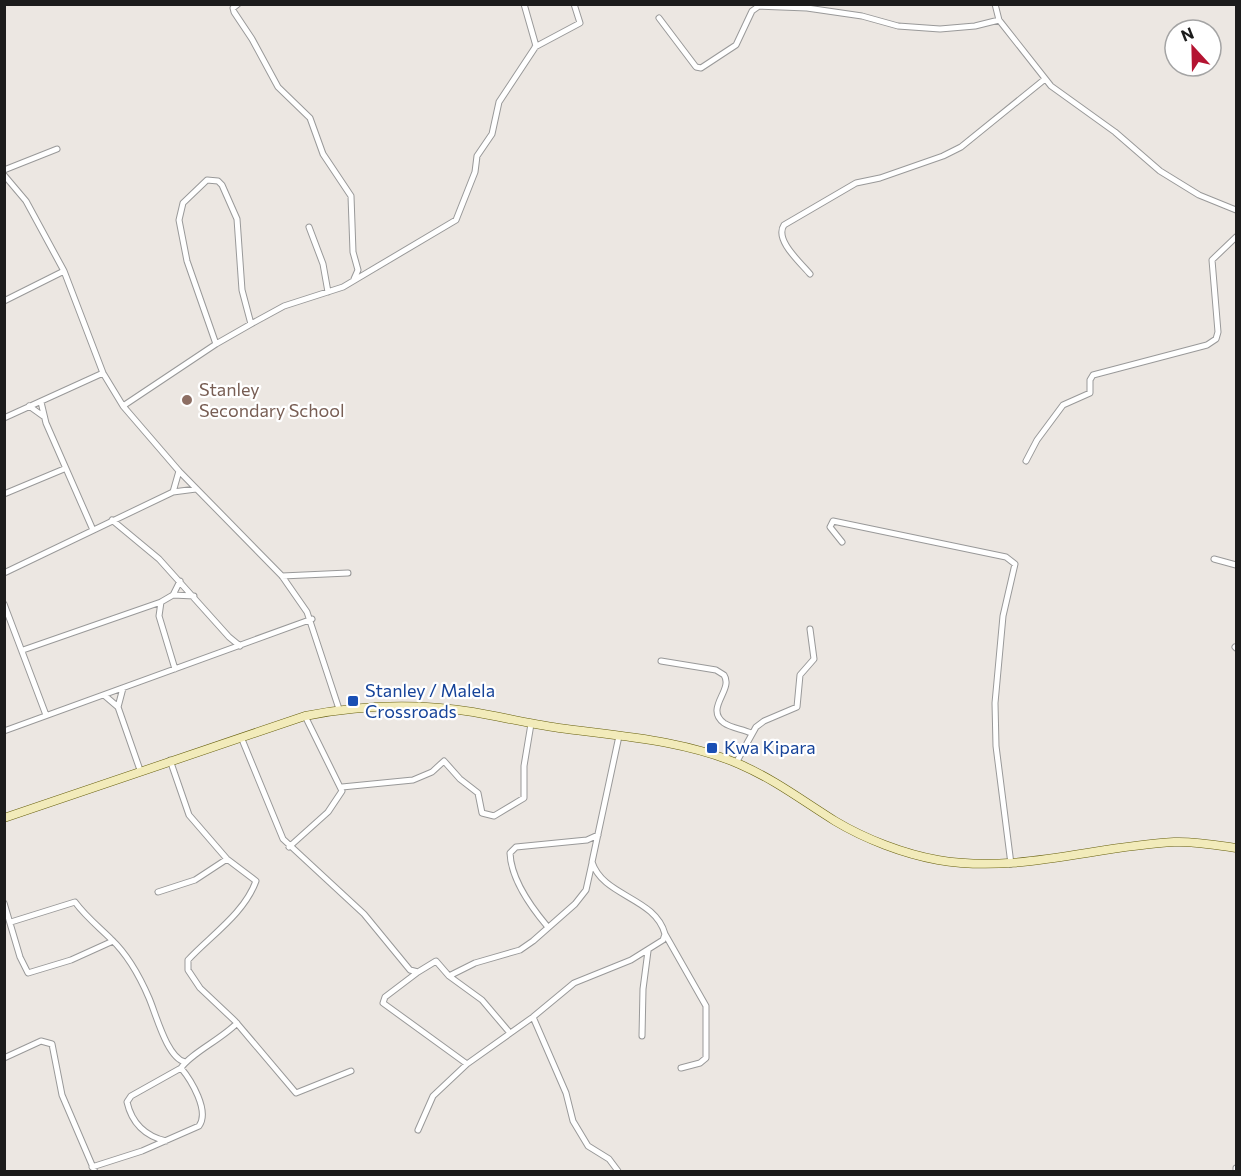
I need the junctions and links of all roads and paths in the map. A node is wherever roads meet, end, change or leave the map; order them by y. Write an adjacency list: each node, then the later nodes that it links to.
1 (238, 4): 17 (street)
2 (524, 4): 7 (street)
3 (574, 4): 7 (street)
4 (995, 4): 6 (street)
5 (659, 18): 6 (street)
6 (999, 20): 8 (street)
7 (536, 47): 17 (street)
8 (1045, 79): 12 (street); 16 (street)
9 (57, 149): 10 (street)
10 (4, 170)
11 (4, 175): 15 (street)
12 (1236, 210)
13 (309, 227): 18 (street)
14 (1236, 237): 28 (street)
15 (64, 271): 19 (street); 22 (street)
16 (810, 274)
17 (353, 281): 18 (street)
18 (328, 292): 20 (street)
19 (4, 301)
20 (251, 324): 21 (street); 21 (street)
21 (216, 344): 25 (street)
22 (103, 373): 23 (street); 25 (street)
23 (41, 402): 24 (street); 26 (street)
24 (29, 406): 26 (street); 27 (street)
25 (123, 406): 30 (street)
26 (43, 416): 29 (street)
27 (4, 418)
28 (1026, 461)
29 (64, 468): 33 (street); 35 (street)
30 (179, 471): 31 (street); 32 (street)
31 (196, 489): 32 (street); 41 (street)
32 (173, 492): 34 (street)
33 (4, 494)
34 (112, 520): 35 (street); 42 (street)
35 (93, 530): 39 (street)
36 (842, 542): 74 (street)
37 (1214, 559): 38 (street)
38 (1236, 565)
39 (4, 573)
40 (348, 573): 41 (street)
41 (282, 576): 47 (street)
42 (180, 580): 43 (street); 44 (street)
43 (173, 596): 44 (street); 45 (street)
44 (194, 596): 49 (street)
45 (161, 602): 50 (street); 52 (street)
46 (4, 604): 50 (street)
47 (312, 619): 49 (street); 56 (street)
48 (810, 629): 61 (street)
49 (240, 646): 52 (street)
50 (23, 650): 57 (street)
51 (661, 661): 61 (street)
52 (175, 669): 53 (street)
53 (123, 688): 54 (street); 55 (street)
54 (104, 695): 55 (street); 57 (street)
55 (118, 707): 66 (street)
56 (339, 709): 58 (main road); 59 (main road)
57 (46, 715): 60 (street)
58 (305, 716): 63 (main road); 67 (street)
59 (531, 724): 62 (main road); 67 (street)
60 (4, 731)
61 (751, 733): 65 (street)
62 (619, 736): 65 (main road); 69 (street)
63 (241, 737): 64 (main road); 70 (street)
64 (170, 760): 66 (main road); 72 (street)
65 (736, 763): 74 (main road)
66 (140, 770): 68 (main road)
67 (342, 787): 70 (street)
68 (4, 818)
69 (598, 835): 73 (street); 78 (street)
70 (289, 847): 82 (street)
71 (1236, 848): 74 (main road)
72 (227, 860): 75 (street); 85 (street)
73 (592, 862): 78 (street); 79 (street)
74 (1011, 864)
75 (158, 892)
76 (4, 903): 77 (street)
77 (11, 922): 80 (street); 80 (street)
78 (547, 926): 83 (street)
79 (665, 934): 81 (street); 92 (street)
80 (113, 941): 89 (street)
81 (648, 951): 84 (street); 87 (street)
82 (418, 972): 83 (street); 90 (street)
83 (449, 976): 86 (street)
84 (533, 1017): 86 (street); 97 (street)
85 (237, 1023): 89 (street); 93 (street)
86 (510, 1033): 90 (street)
87 (642, 1036)
88 (4, 1058): 96 (street)
89 (185, 1062): 91 (street)
90 (467, 1064): 94 (street)
91 (181, 1068): 95 (street); 95 (street)
92 (681, 1068)
93 (351, 1071)
94 (418, 1130)
95 (166, 1141): 96 (street)
96 (94, 1169)
97 (618, 1171)

